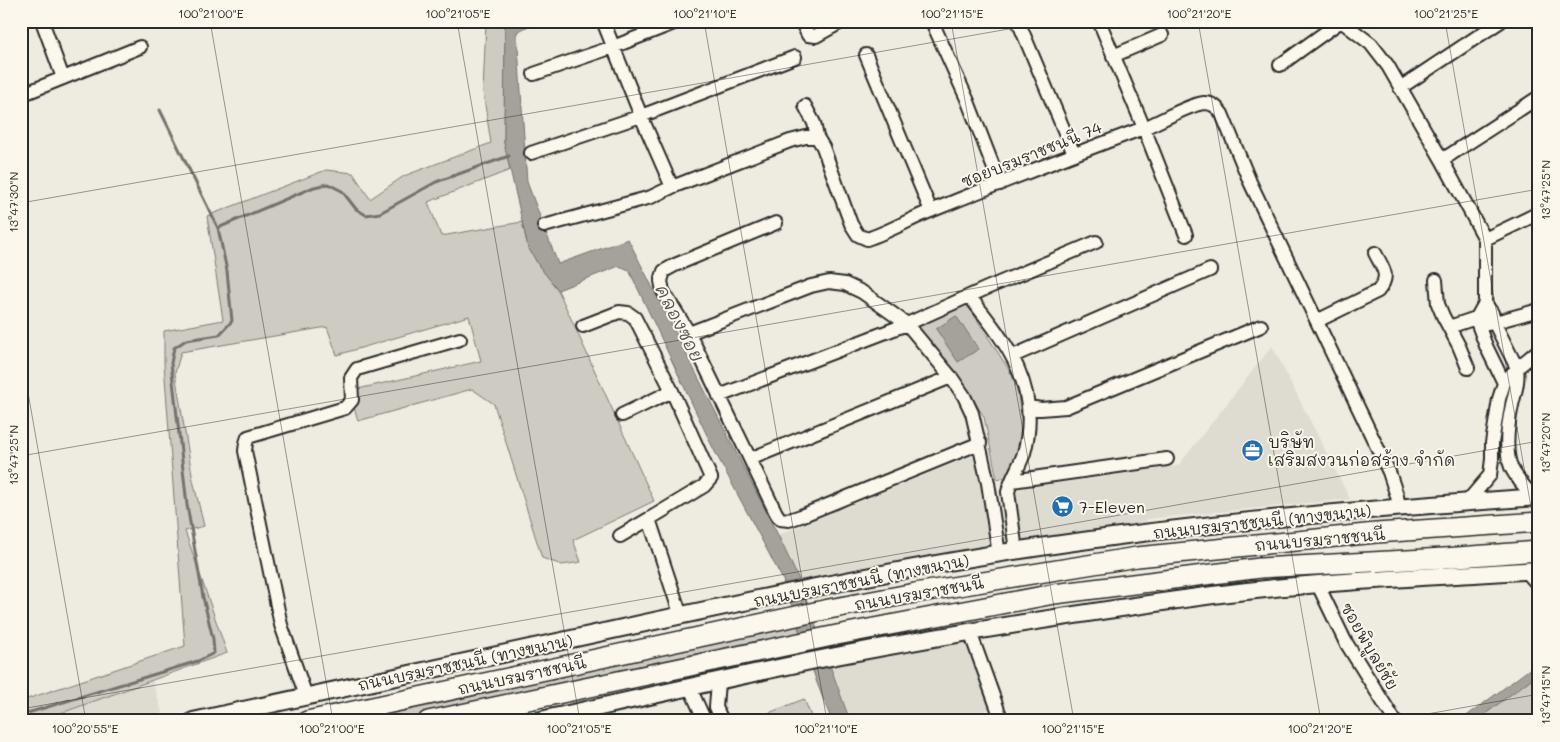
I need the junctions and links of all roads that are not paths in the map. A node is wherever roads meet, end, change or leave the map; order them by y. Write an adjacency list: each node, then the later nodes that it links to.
1 (42, 21): 19 (street)
2 (603, 21): 13 (street)
3 (679, 21): 13 (street)
4 (802, 21): 5 (street)
5 (843, 21)
6 (1018, 21): 28 (street)
7 (1099, 21): 16 (street)
8 (1501, 21): 20 (street)
9 (1344, 22): 17 (street); 20 (street)
10 (933, 24): 30 (street)
11 (1162, 35): 16 (street)
12 (140, 47): 19 (street)
13 (613, 47): 18 (street); 24 (street)
14 (866, 55): 32 (street)
15 (795, 56): 24 (street)
16 (1112, 56): 25 (street)
17 (1280, 65)
18 (534, 74)
19 (64, 78): 21 (street)
20 (1400, 88): 29 (street)
21 (21, 95)
22 (1539, 97): 29 (street)
23 (806, 106): 26 (street)
24 (641, 116): 27 (street); 31 (street)
25 (1144, 128): 28 (street, ซอยบรมราชชนนี 74); 36 (street); 45 (street, ซอยบรมราชชนนี 74)
26 (818, 137): 31 (street); 32 (street, ซอยบรมราชชนนี 74)
27 (531, 153)
28 (1074, 154): 30 (street, ซอยบรมราชชนนี 74)
29 (1442, 160): 37 (street)
30 (1000, 184): 32 (street, ซอยบรมราชชนนี 74)
31 (672, 188): 35 (street)
32 (931, 211)
33 (1539, 213): 37 (street)
34 (776, 223): 51 (street)
35 (544, 226)
36 (1186, 235)
37 (1484, 239): 44 (street)
38 (1096, 242): 42 (street)
39 (1375, 253): 45 (street)
40 (1210, 270): 54 (street)
41 (1436, 280): 50 (street)
42 (969, 296): 46 (street); 54 (street)
43 (1539, 310): 44 (street)
44 (1490, 312): 47 (street); 47 (street); 56 (street)
45 (1317, 321): 72 (street, ซอยบรมราชชนนี 74)
46 (907, 324): 51 (street); 57 (street); 60 (street)
47 (1477, 324): 50 (street); 58 (street)
48 (583, 326): 59 (street)
49 (1261, 326): 61 (street)
50 (1449, 327): 55 (street)
51 (689, 333): 60 (street)
52 (460, 339): 86 (street)
53 (1539, 350): 56 (street)
54 (1012, 356): 61 (street)
55 (1468, 368)
56 (1517, 368): 58 (street); 63 (street)
57 (951, 377): 64 (street); 66 (street)
58 (1504, 383): 65 (street)
59 (672, 391): 62 (street); 73 (street)
60 (719, 396): 66 (street)
61 (1029, 407): 68 (street)
62 (622, 415)
63 (1507, 442): 65 (street); 70 (street)
64 (980, 443): 66 (street); 69 (street)
65 (1492, 443): 71 (street)
66 (750, 459)
67 (1167, 459): 68 (street)
68 (1010, 486): 69 (street); 76 (street)
69 (990, 494): 78 (street)
70 (1536, 498): 71 (main road, ถนนบรมราชชนนี (ทางขนาน))
71 (1467, 502): 72 (main road, ถนนบรมราชชนนี (ทางขนาน))
72 (1399, 507): 76 (main road, ถนนบรมราชชนนี (ทางขนาน))
73 (649, 519): 75 (street); 82 (street)
74 (1539, 522): 90 (highway, ถนนบรมราชชนนี)
75 (620, 536)
76 (1016, 551): 78 (main road, ถนนบรมราชชนนี (ทางขนาน))
77 (1539, 551): 91 (highway, ถนนบรมราชชนนี)
78 (999, 554): 82 (main road, ถนนบรมราชชนนี (ทางขนาน))
79 (1532, 570): 80 (main road); 81 (street)
80 (1318, 586): 83 (main road); 95 (street, ซอยพิบูลย์ชัย)
81 (1539, 586)
82 (681, 616): 86 (main road, ถนนบรมราชชนนี (ทางขนาน))
83 (970, 632): 84 (main road); 94 (street)
84 (718, 682): 85 (main road); 87 (street)
85 (690, 688): 88 (street); 92 (main road)
86 (306, 696): 89 (main road, ถนนบรมราชชนนี (ทางขนาน))
87 (716, 707): 88 (street); 93 (street)
88 (703, 716)
89 (193, 721)
90 (307, 721)
91 (428, 721)
92 (537, 721)
93 (722, 721)
94 (1002, 721)
95 (1394, 721)

